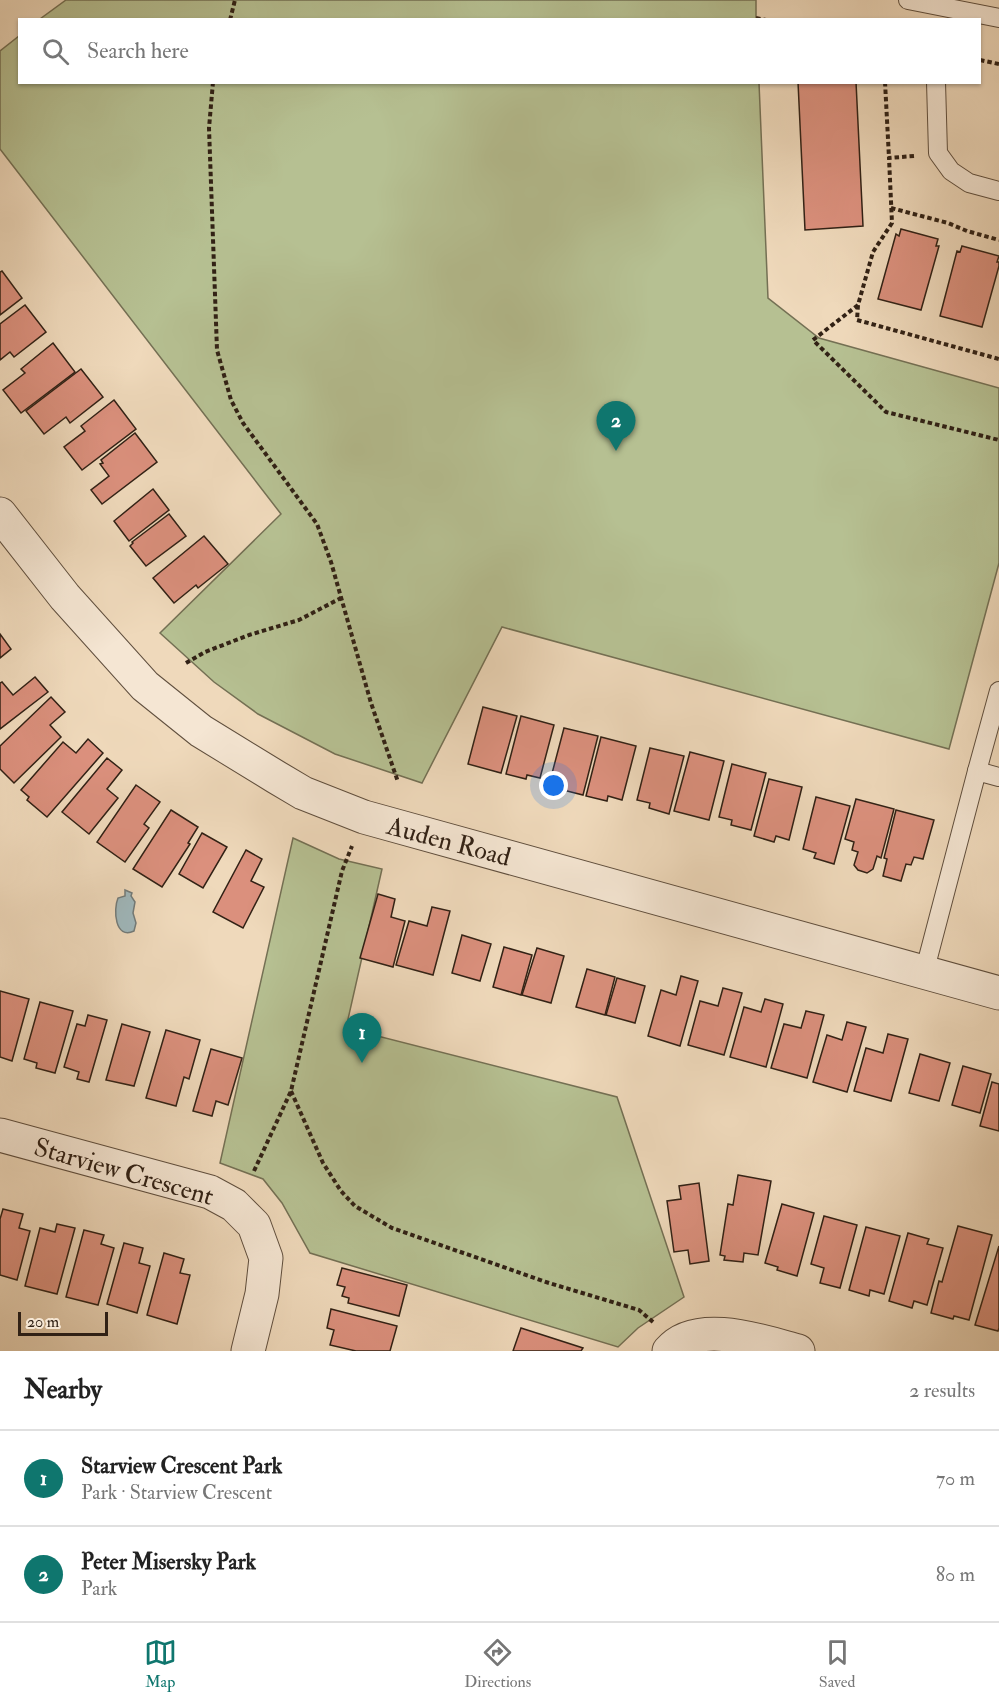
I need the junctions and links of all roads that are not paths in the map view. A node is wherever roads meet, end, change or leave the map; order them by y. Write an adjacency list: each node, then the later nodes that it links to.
1 (908, 0): 3 (lane)
2 (992, 11): 3 (lane)
3 (933, 13)
4 (936, 84): 5 (lane)
5 (999, 191)
6 (0, 514): 10 (street, Auden Road)
7 (999, 691): 8 (lane)
8 (977, 771): 9 (lane); 10 (lane)
9 (999, 777)
10 (924, 972): 11 (street, Auden Road)
11 (999, 993)
12 (0, 1135): 13 (street, Starview Crescent)
13 (248, 1351)
14 (669, 1351): 15 (street)
15 (798, 1351)

